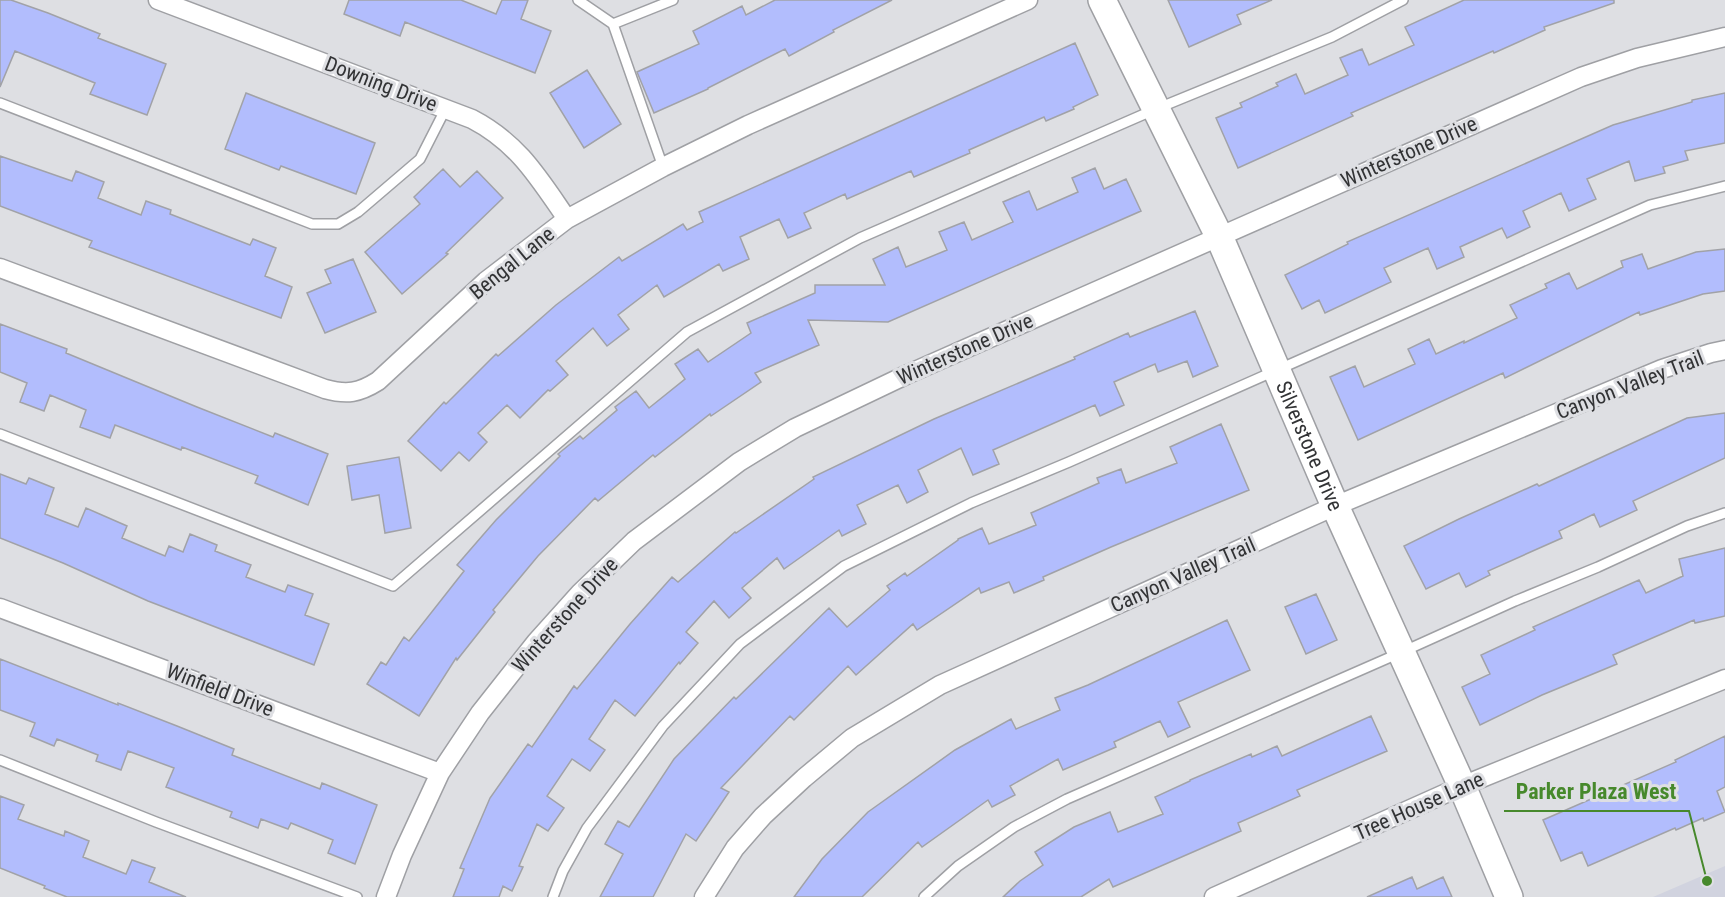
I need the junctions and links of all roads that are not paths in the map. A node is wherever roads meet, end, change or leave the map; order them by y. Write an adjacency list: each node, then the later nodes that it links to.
1 (158, 0): 10 (street, Downing Drive)
2 (578, 0): 7 (lane)
3 (673, 0): 7 (lane)
4 (1028, 0): 12 (street, Bengal Lane)
5 (1102, 0): 11 (street, Silverstone Drive)
6 (1403, 0): 11 (lane)
7 (613, 24): 12 (lane)
8 (1725, 37): 15 (street, Winterstone Drive)
9 (0, 103): 10 (lane)
10 (446, 108): 14 (street, Downing Drive)
11 (1156, 109): 15 (street, Silverstone Drive); 19 (lane)
12 (663, 167): 14 (street, Bengal Lane)
13 (1725, 186): 18 (lane)
14 (567, 219): 16 (street, Bengal Lane)
15 (1219, 236): 18 (street, Silverstone Drive); 26 (street, Winterstone Drive)
16 (0, 268)
17 (1725, 350): 20 (street, Canyon Valley Trail)
18 (1277, 370): 20 (street, Silverstone Drive); 30 (lane)
19 (0, 435)
20 (1335, 506): 23 (street, Silverstone Drive); 31 (street, Canyon Valley Trail)
21 (1725, 513): 23 (lane)
22 (0, 608): 26 (street, Winfield Drive)
23 (1402, 652): 27 (street, Silverstone Drive); 32 (lane)
24 (1725, 679): 27 (street, Tree House Lane)
25 (0, 760): 28 (lane)
26 (441, 773): 29 (street, Winterstone Drive)
27 (1462, 786): 33 (street, Tree House Lane); 34 (street, Silverstone Drive)
28 (357, 897)
29 (386, 897)
30 (553, 897)
31 (704, 897)
32 (924, 897)
33 (1214, 897)
34 (1509, 897)

